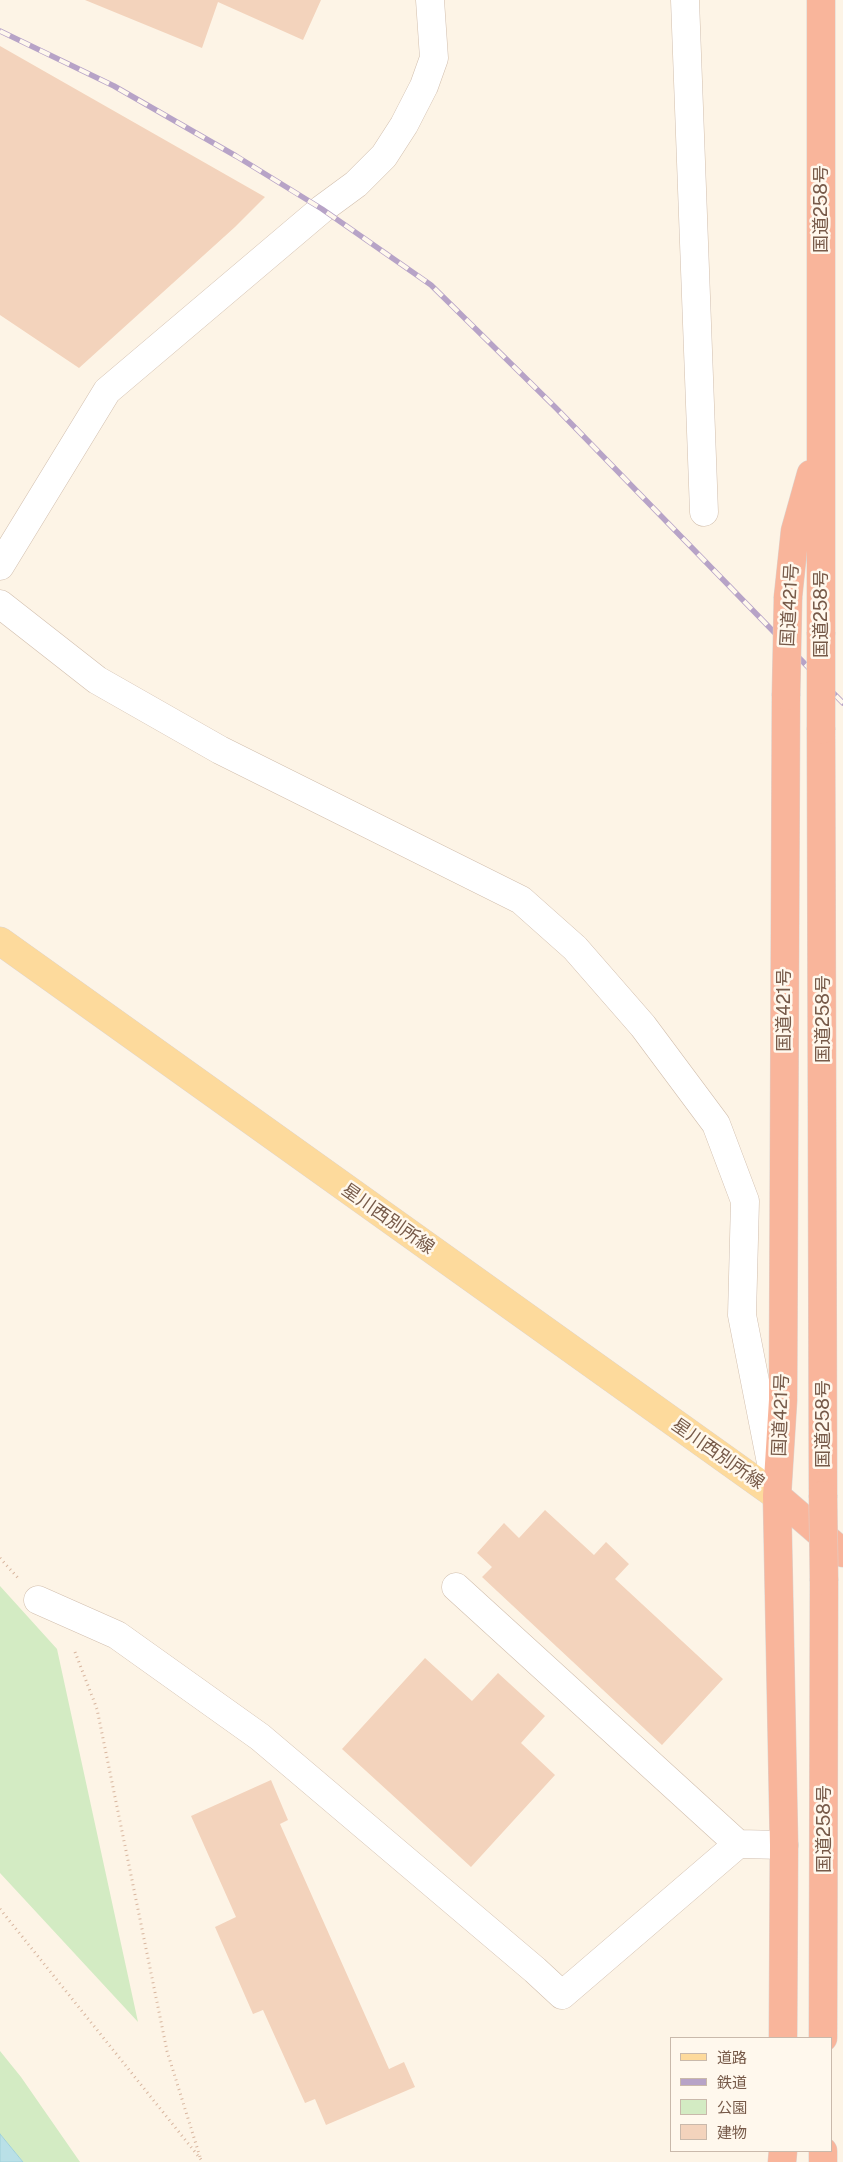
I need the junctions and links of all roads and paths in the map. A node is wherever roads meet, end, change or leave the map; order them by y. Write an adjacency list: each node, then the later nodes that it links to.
1 (430, 0): 6 (street)
2 (685, 0): 5 (street)
3 (820, 0): 4 (highway, 国道258号)
4 (821, 441): 9 (highway, 国道421号, bridge); 18 (highway, 国道258号, bridge)
5 (704, 512)
6 (0, 566)
7 (0, 604): 9 (street)
8 (0, 942): 9 (main road, 星川西別所線)
9 (777, 1496): 10 (highway); 15 (highway, 国道421号)
10 (843, 1553)
11 (456, 1587): 14 (street)
12 (38, 1600): 14 (street)
13 (75, 1651): 19 (path)
14 (738, 1844): 15 (street)
15 (784, 1845): 17 (highway, 国道421号)
16 (0, 1909): 19 (path)
17 (783, 2037)
18 (823, 2037)
19 (200, 2157): 20 (path)
20 (203, 2162)

